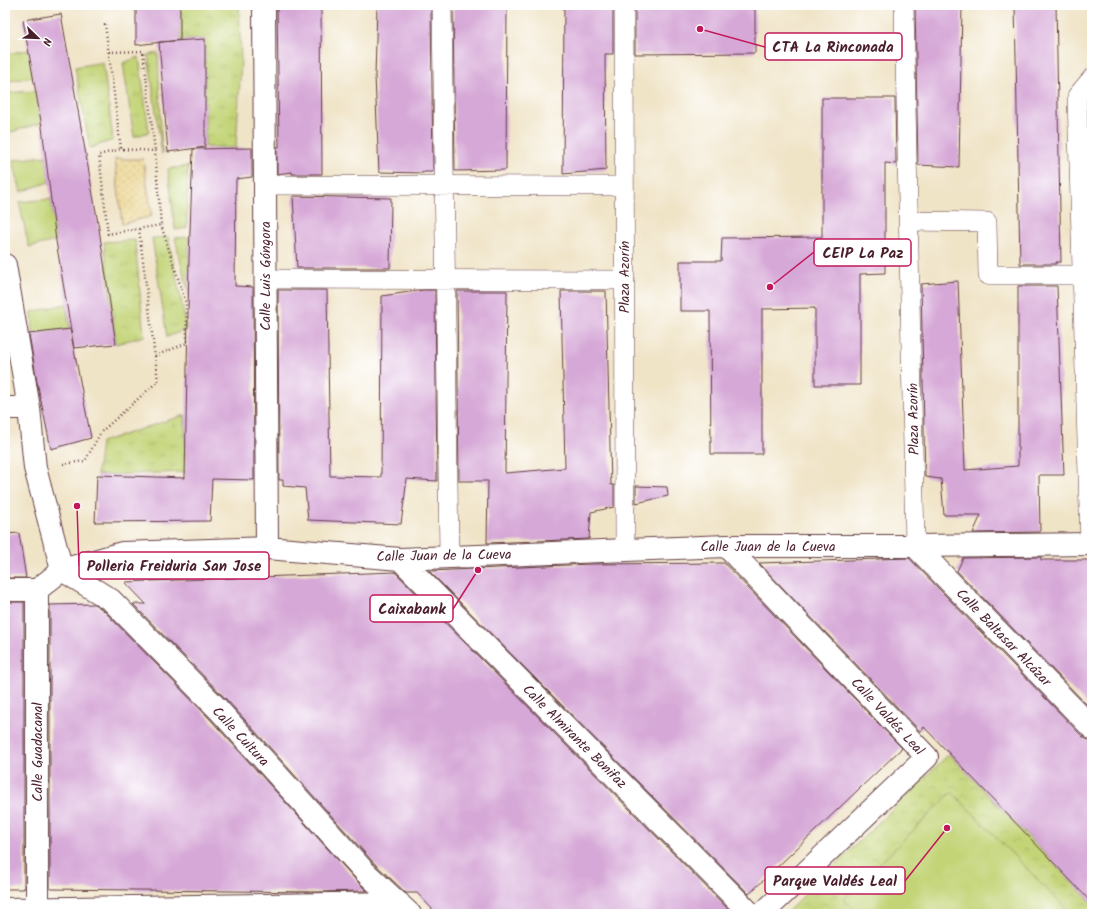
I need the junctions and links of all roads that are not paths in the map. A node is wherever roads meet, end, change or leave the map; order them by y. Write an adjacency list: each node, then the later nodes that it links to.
1 (264, 5): 6 (street, Calle Luis Góngora)
2 (442, 5): 7 (street)
3 (624, 5): 8 (street, Plaza Azorín)
4 (904, 5): 9 (street, Plaza Azorín)
5 (1092, 78): 11 (street)
6 (265, 185): 7 (street); 12 (street, Calle Luis Góngora)
7 (444, 186): 8 (street); 13 (street)
8 (624, 186): 14 (street, Plaza Azorín)
9 (908, 221): 11 (street); 19 (street, Plaza Azorín)
10 (5, 265): 16 (street)
11 (1082, 275): 17 (street)
12 (265, 279): 13 (street); 20 (street, Calle Luis Góngora)
13 (446, 280): 14 (street); 22 (street)
14 (624, 280): 21 (street, Plaza Azorín)
15 (5, 408): 16 (street)
16 (29, 408): 24 (street)
17 (1091, 544): 19 (street, Calle Juan de la Cueva)
18 (726, 546): 19 (street, Calle Juan de la Cueva); 21 (street, Calle Juan de la Cueva); 32 (street, Calle Valdés Leal)
19 (916, 546): 27 (street, Calle Baltasar Alcázar)
20 (267, 548): 23 (street, Calle Juan de la Cueva); 24 (street, Calle Juan de la Cueva)
21 (625, 550): 22 (street, Calle Juan de la Cueva)
22 (449, 557): 23 (street, Calle Juan de la Cueva)
23 (400, 559): 31 (street, Calle Almirante Bonifaz)
24 (62, 570): 26 (street); 29 (street, Calle Cultura)
25 (5, 590): 26 (street)
26 (37, 590): 30 (street, Calle Guadacanal)
27 (1092, 728)
28 (5, 909): 30 (street)
29 (404, 909): 30 (street)
30 (37, 912)
31 (751, 914)
32 (762, 914)

